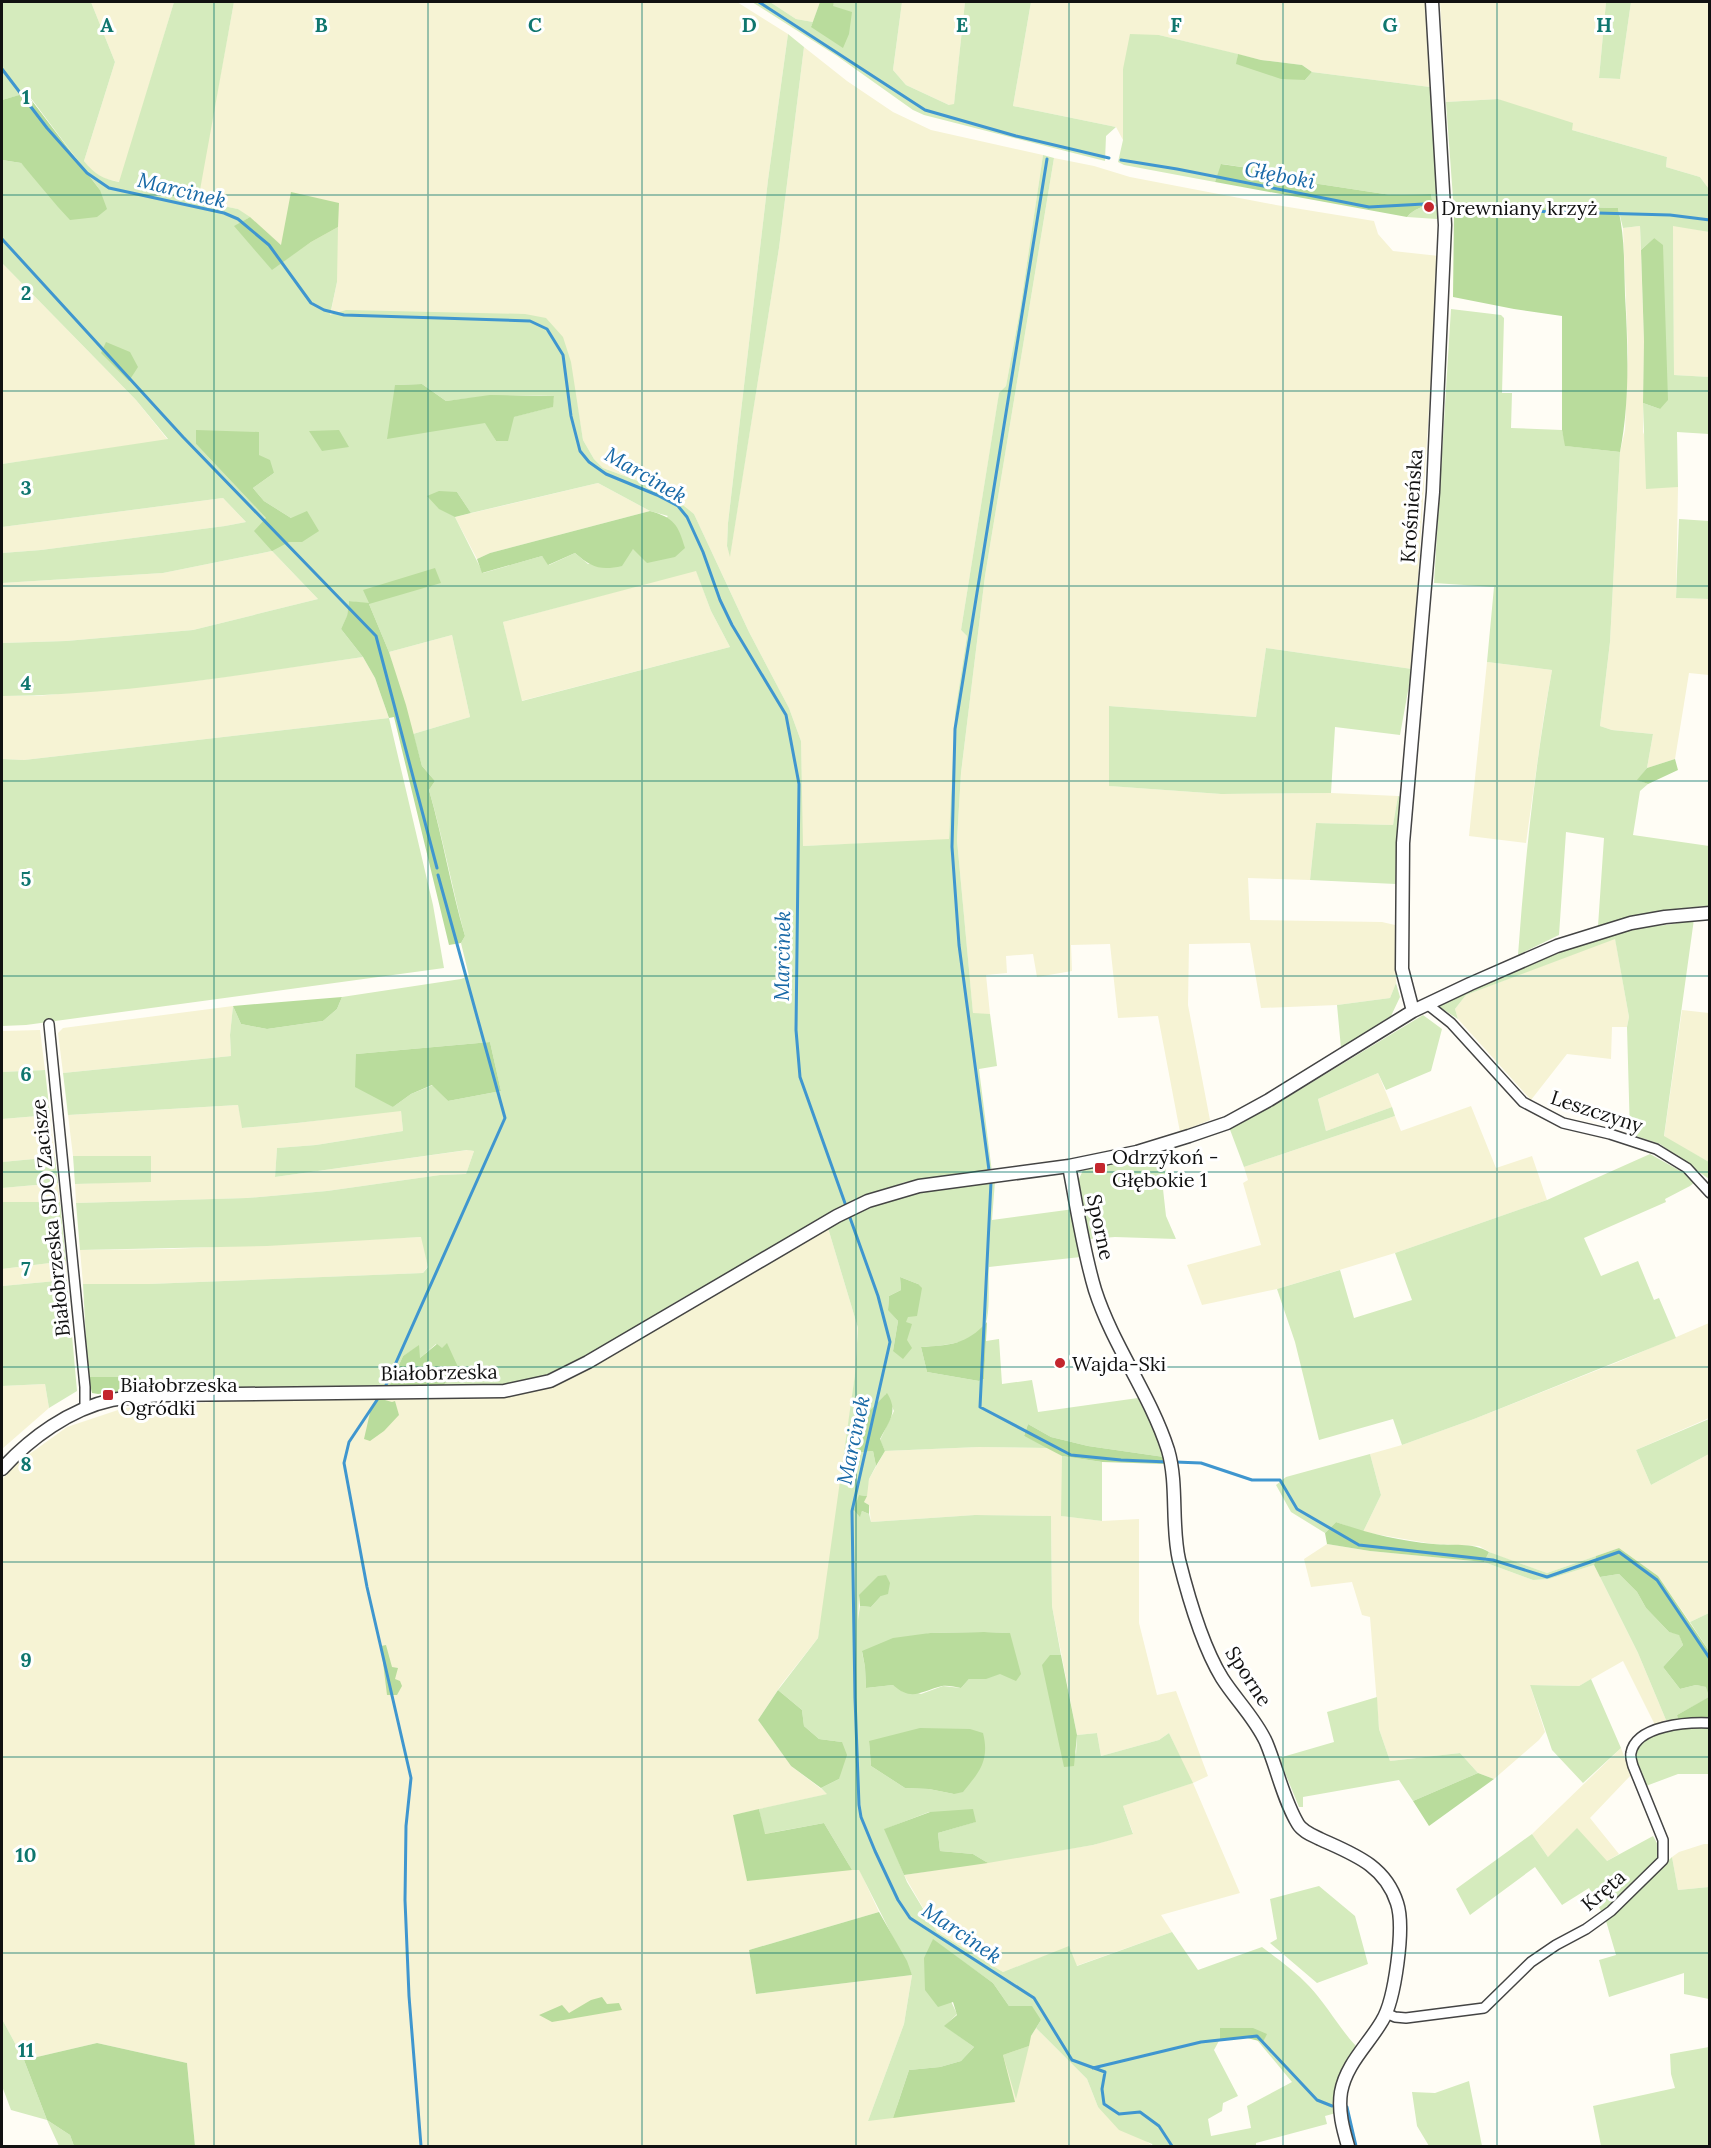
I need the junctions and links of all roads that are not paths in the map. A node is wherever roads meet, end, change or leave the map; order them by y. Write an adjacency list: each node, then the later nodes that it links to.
1 (1432, 2): 4 (street, Krośnieńska)
2 (1710, 913): 3 (street, Białobrzeska)
3 (1427, 1004): 4 (street, Białobrzeska); 7 (street, Leszczyny)
4 (1413, 1011): 6 (street, Białobrzeska)
5 (49, 1024): 8 (street, Białobrzeska SDO Zacisze)
6 (1070, 1171): 8 (street, Białobrzeska); 11 (street, Sporne)
7 (1710, 1193)
8 (85, 1408): 9 (street, Białobrzeska)
9 (2, 1469)
10 (1710, 1723): 11 (street, Kręta)
11 (1386, 2013): 12 (street, Sporne)
12 (1348, 2146)

